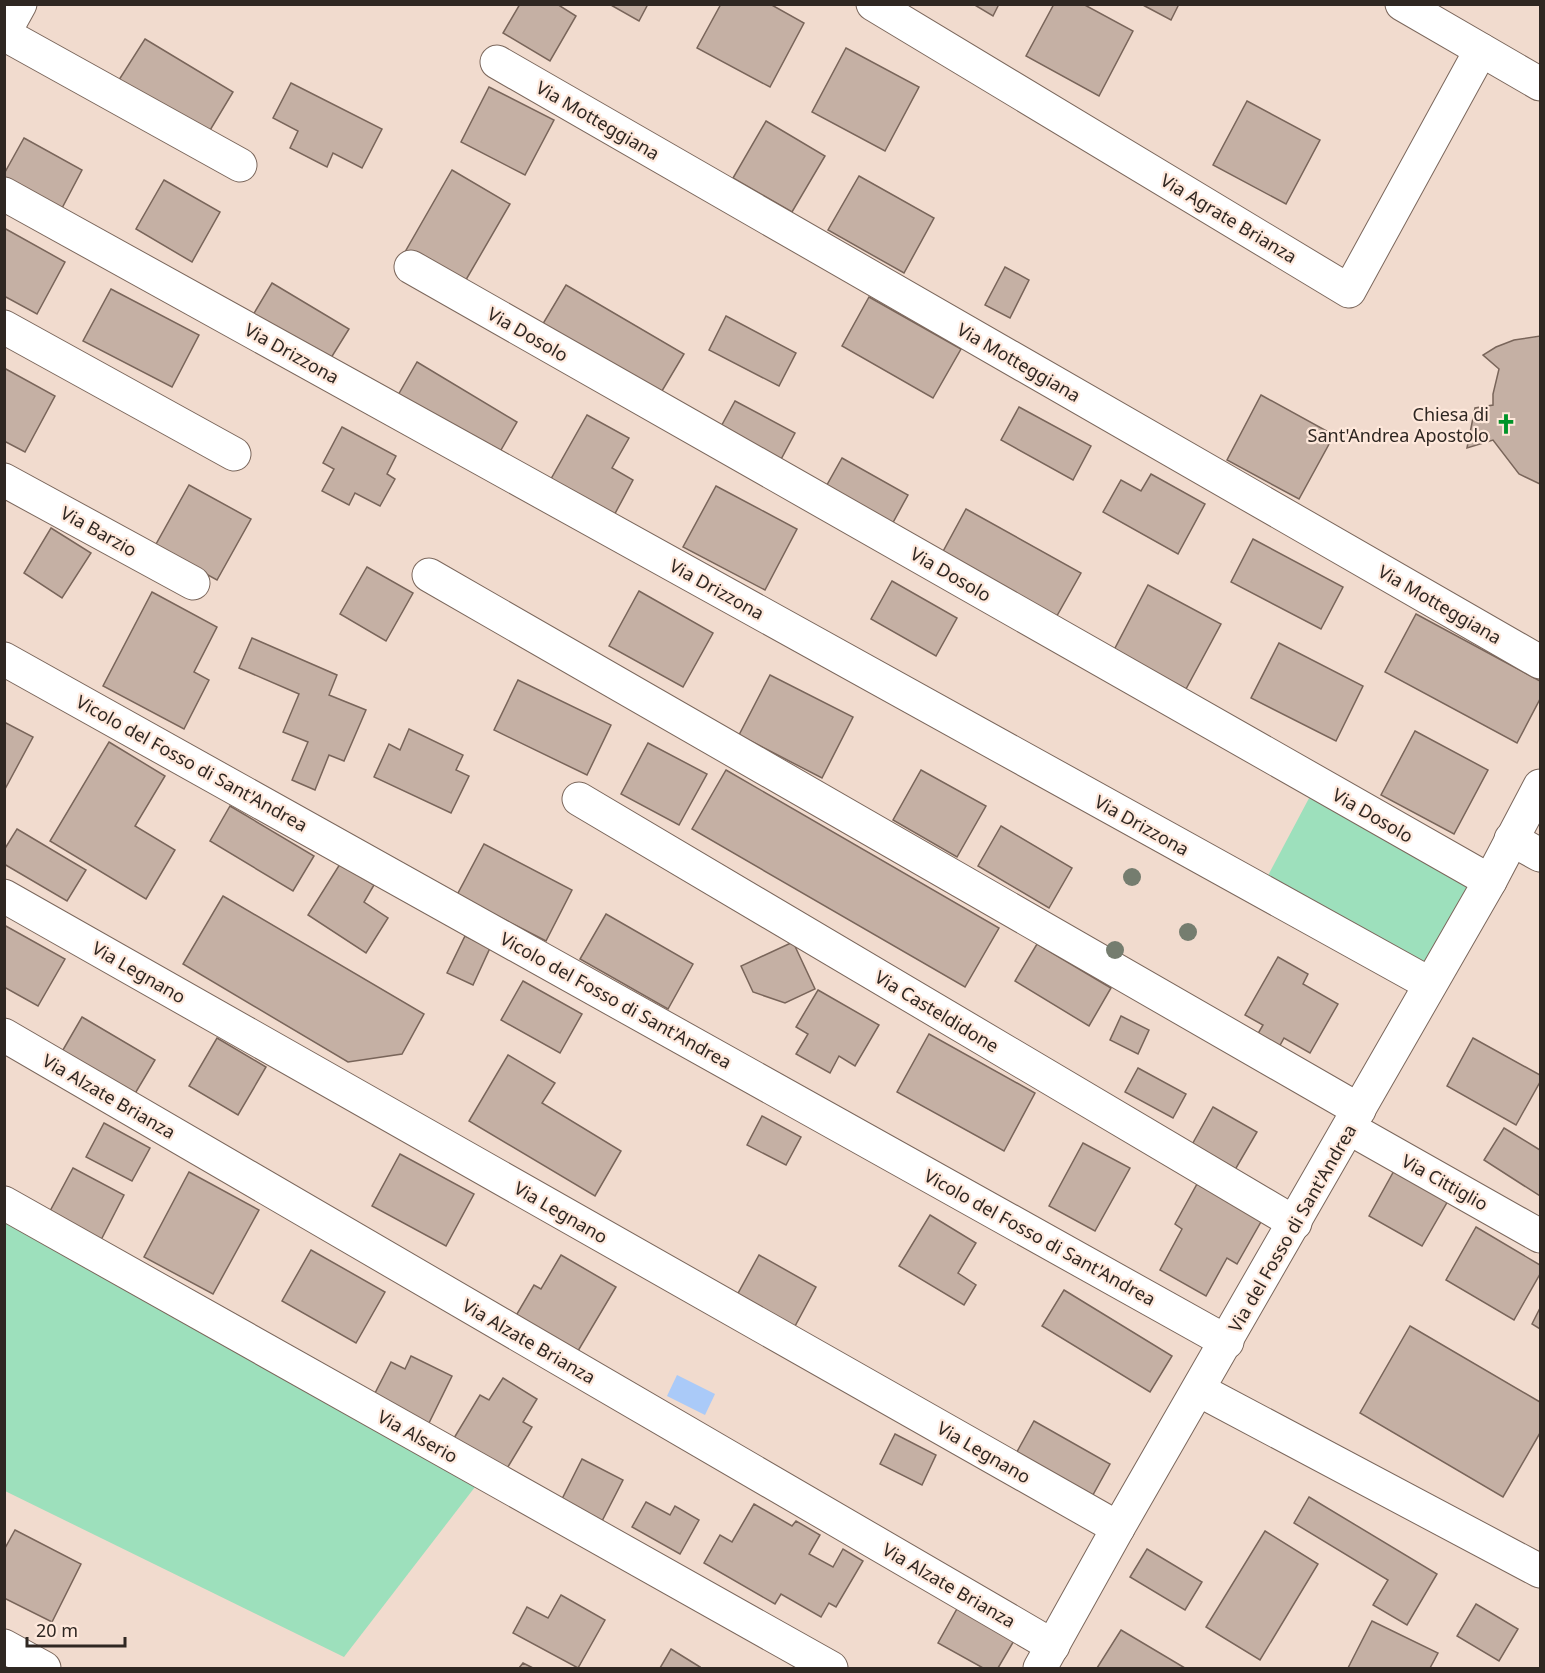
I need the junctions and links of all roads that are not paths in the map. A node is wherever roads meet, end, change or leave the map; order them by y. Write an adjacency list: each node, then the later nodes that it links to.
1 (20, 4): 4 (street)
2 (873, 4): 5 (street, Via Agrate Brianza)
3 (1402, 4): 5 (street)
4 (4, 33): 8 (street)
5 (1481, 50): 7 (street)
6 (497, 62): 17 (street, Via Motteggiana)
7 (1540, 84)
8 (240, 165)
9 (4, 194): 24 (street, Via Drizzona)
10 (411, 267): 22 (street, Via Dosolo)
11 (4, 327): 12 (street)
12 (234, 454)
13 (4, 480): 15 (street, Via Barzio)
14 (429, 575): 26 (street, Via Cittiglio)
15 (193, 583)
16 (4, 659): 30 (street, Vicolo del Fosso di Sant'Andrea)
17 (1540, 662)
18 (1540, 786): 20 (street, Via del Fosso di Sant'Andrea)
19 (579, 799): 28 (street, Via Casteldidone)
20 (1511, 839): 21 (street); 22 (street, Via del Fosso di Sant'Andrea)
21 (1540, 855)
22 (1490, 881): 24 (street, Via del Fosso di Sant'Andrea)
23 (4, 896): 32 (street, Via Legnano)
24 (1430, 984): 26 (street, Via del Fosso di Sant'Andrea)
25 (4, 1035): 35 (street, Via Alzate Brianza)
26 (1354, 1119): 28 (street, Via del Fosso di Sant'Andrea); 29 (street, Via Cittiglio)
27 (4, 1203): 37 (street, Via Alserio)
28 (1295, 1222): 30 (street, Via del Fosso di Sant'Andrea)
29 (1540, 1236)
30 (1227, 1342): 31 (street, Via del Fosso di Sant'Andrea)
31 (1199, 1390): 32 (street, Via del Fosso di Sant'Andrea); 33 (street)
32 (1119, 1528): 35 (street, Via del Fosso di Sant'Andrea)
33 (1540, 1569)
34 (4, 1646): 36 (street)
35 (1047, 1657)
36 (44, 1668)
37 (831, 1668)

